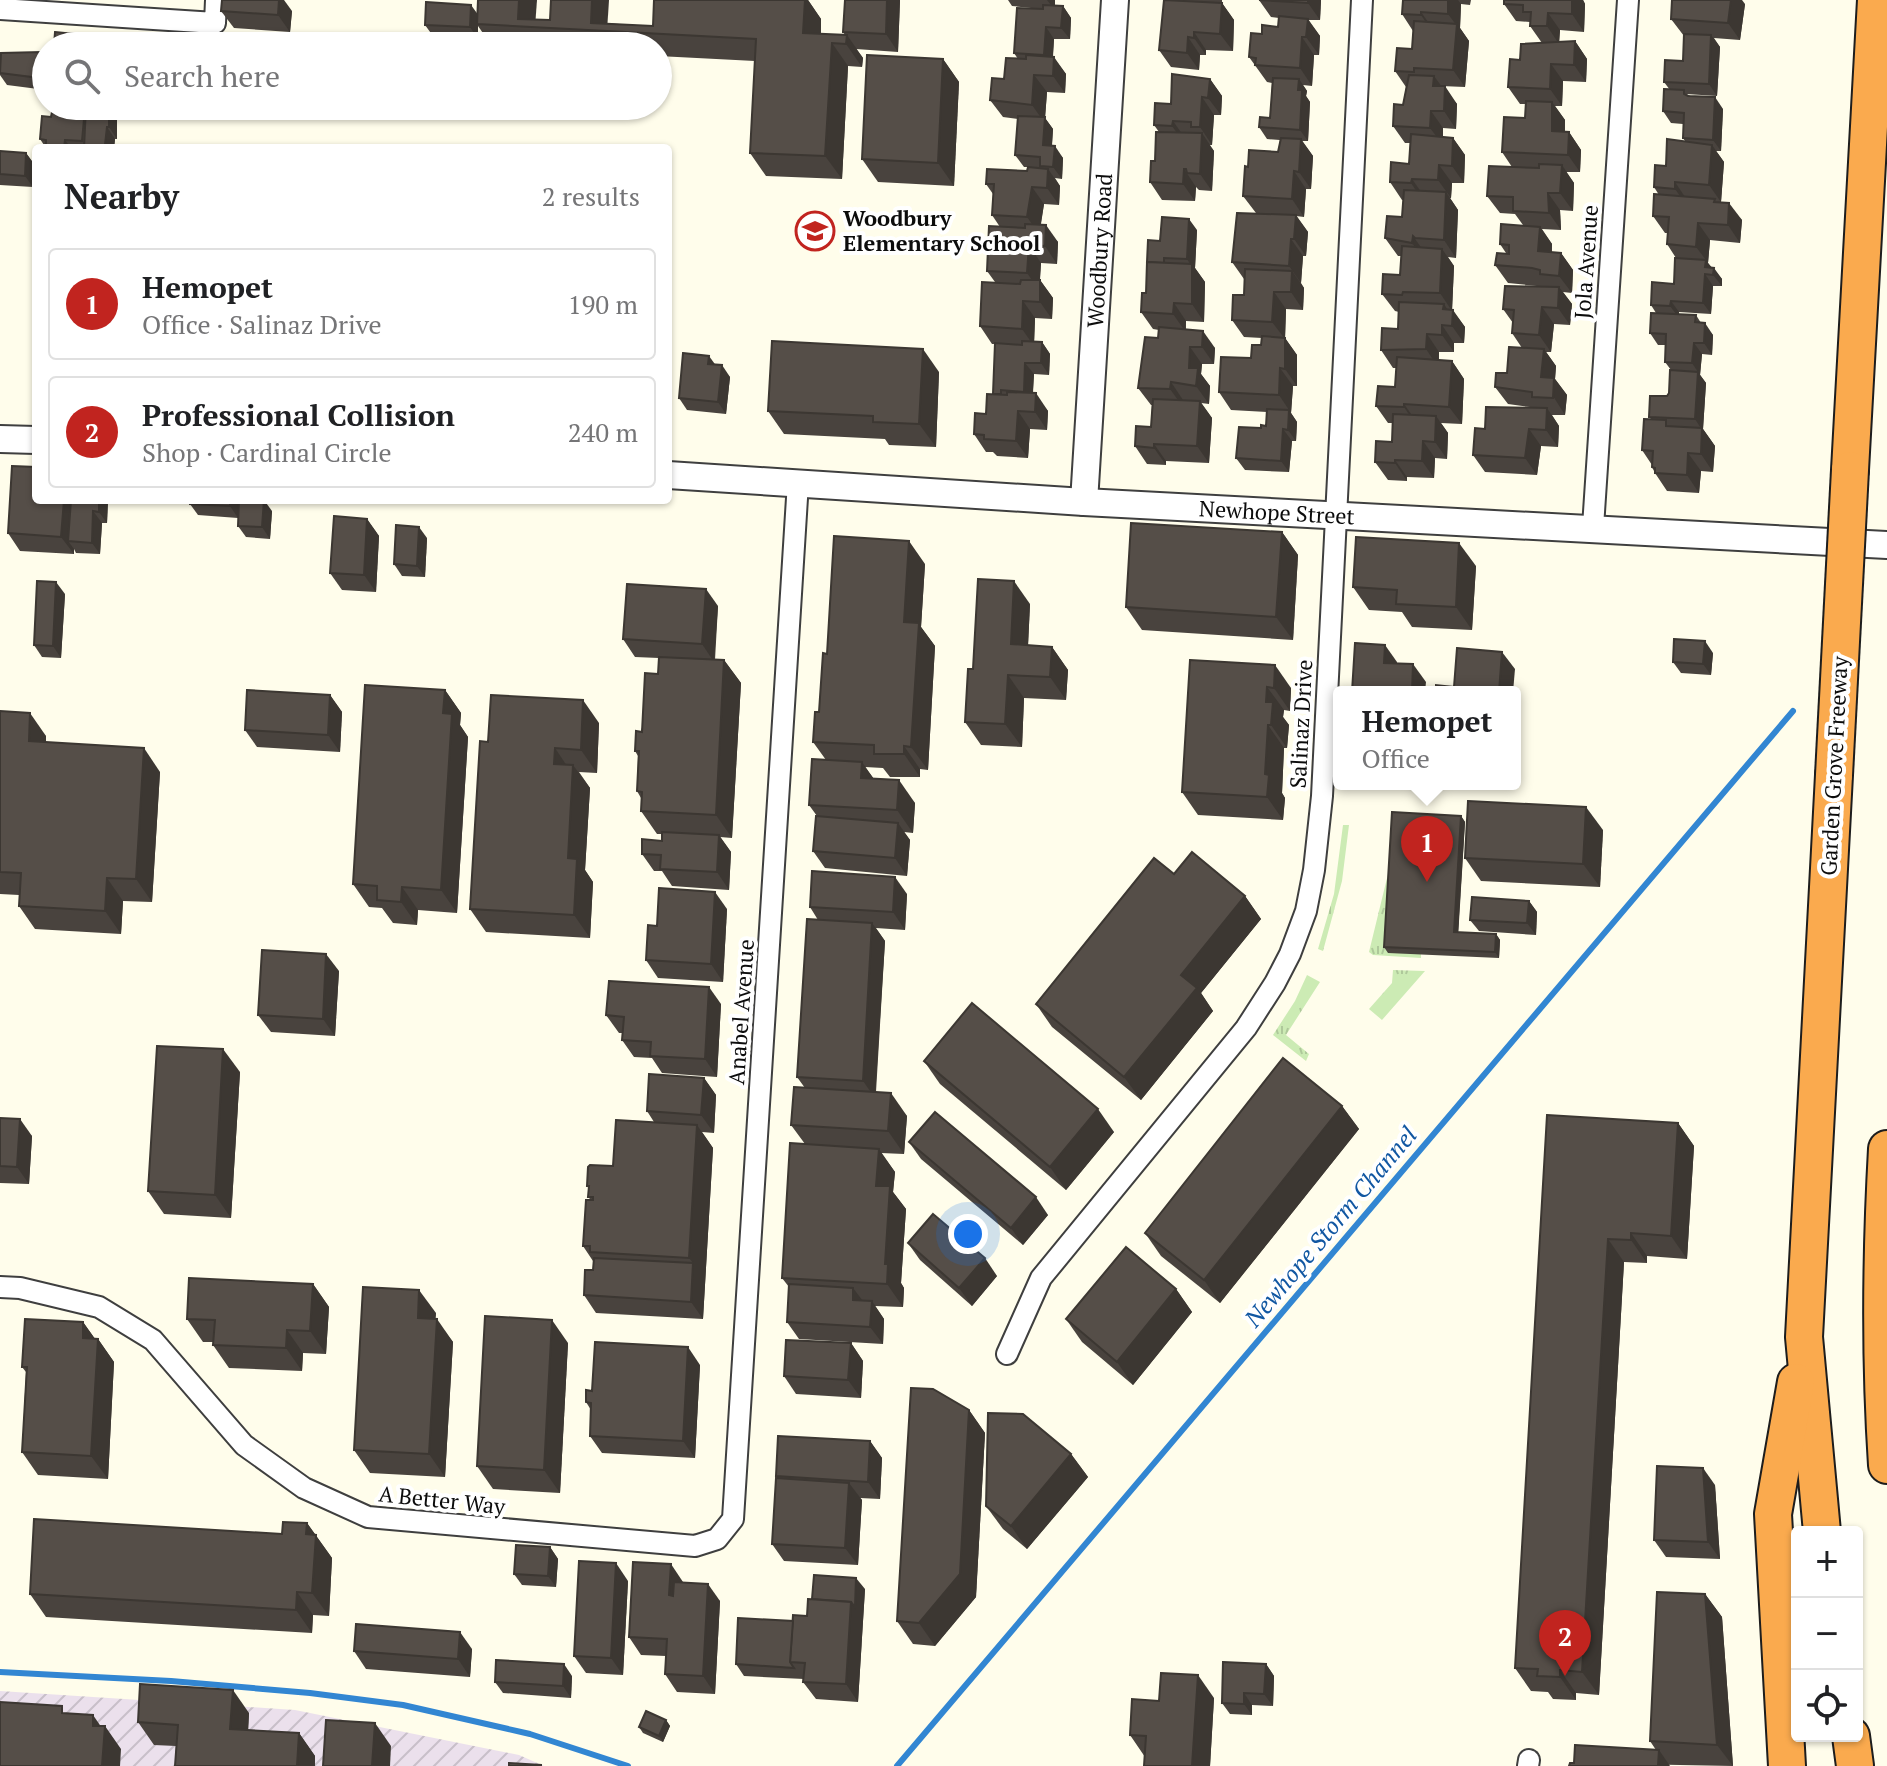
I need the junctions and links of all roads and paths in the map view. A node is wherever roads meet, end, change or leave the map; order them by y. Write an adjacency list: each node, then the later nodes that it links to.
1 (216, 0): 6 (street)
2 (1115, 0): 11 (street, Woodbury Road)
3 (1362, 0): 12 (street, Salinaz Drive)
4 (1628, 0): 13 (street, Jola Avenue)
5 (1876, 0): 17 (highway, Garden Grove Freeway, bridge)
6 (0, 9)
7 (0, 439): 8 (street)
8 (32, 440)
9 (672, 475): 10 (street, Newhope Street)
10 (798, 482): 11 (street, Newhope Street); 21 (street, Anabel Avenue)
11 (1084, 502): 12 (street, Newhope Street)
12 (1334, 515): 13 (street, Newhope Street); 18 (street, Salinaz Drive)
13 (1593, 527): 14 (street, Newhope Street)
14 (1887, 545)
15 (1887, 1149): 19 (highway)
16 (0, 1287): 21 (street, A Better Way)
17 (1804, 1337): 20 (highway, Garden Grove Freeway); 23 (highway)
18 (1007, 1354)
19 (1887, 1465)
20 (1821, 1526)
21 (717, 1539)
22 (1852, 1742): 24 (highway)
23 (1787, 1766)
24 (1855, 1766)

